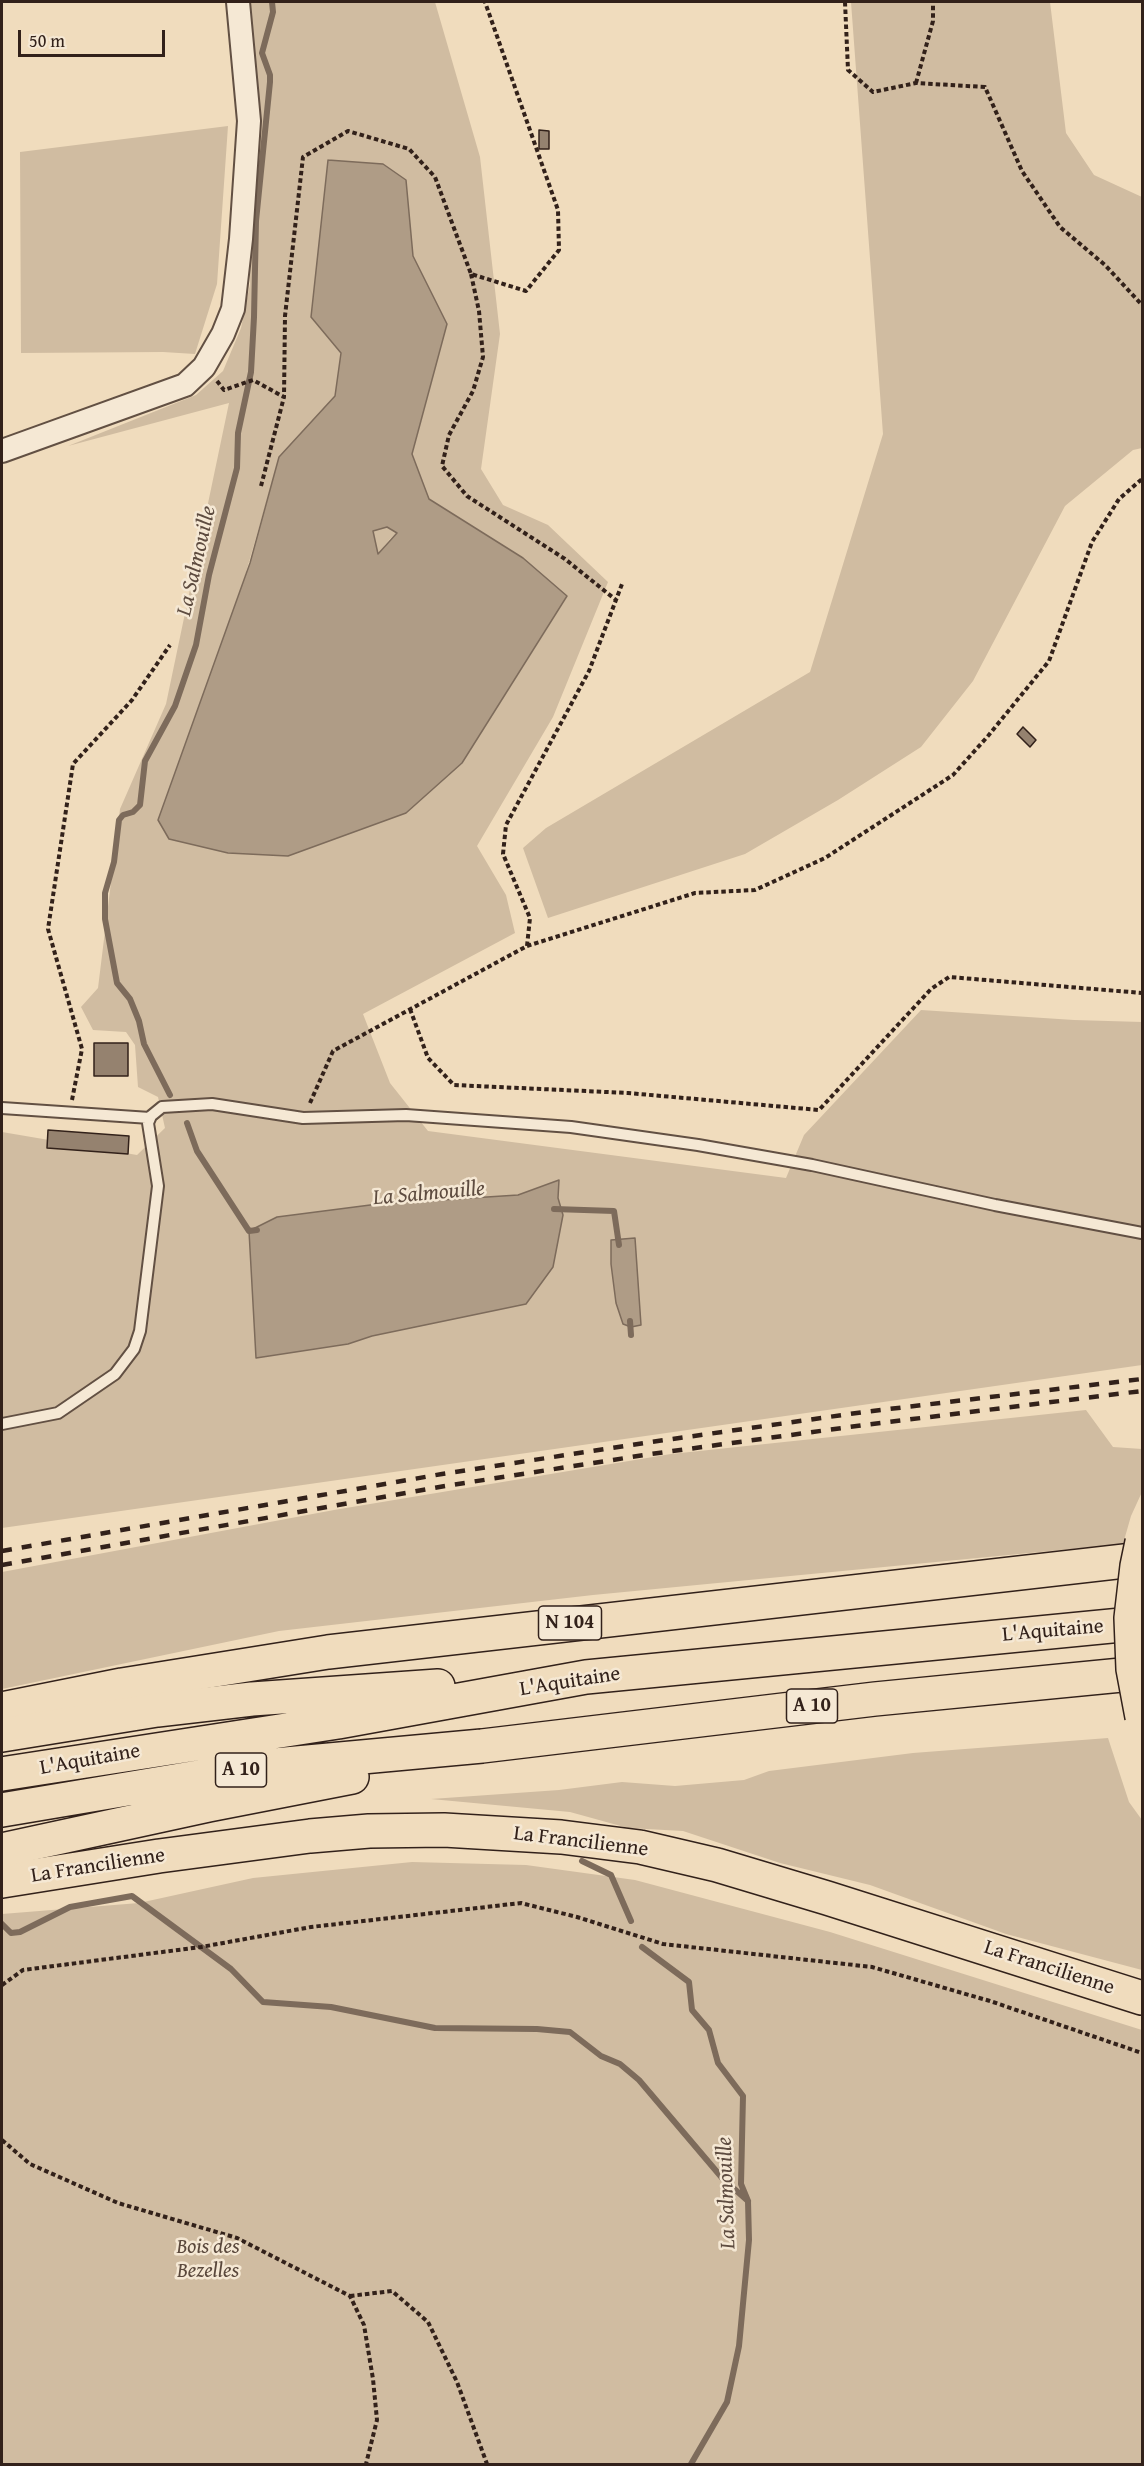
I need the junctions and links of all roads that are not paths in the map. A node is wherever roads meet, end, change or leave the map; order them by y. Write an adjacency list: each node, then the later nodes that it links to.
1 (238, 2): 2 (street)
2 (2, 451)
3 (2, 1108): 4 (lane)
4 (150, 1118): 5 (lane); 6 (lane)
5 (1143, 1233)
6 (2, 1424)
7 (1143, 1542): 13 (highway, bridge)
8 (1143, 1559): 12 (highway, N 104)
9 (1143, 1623): 11 (highway, L'Aquitaine / A 10)
10 (1143, 1673): 15 (highway, L'Aquitaine / A 10)
11 (586, 1677): 14 (highway); 16 (highway, L'Aquitaine / A 10)
12 (2, 1709)
13 (1143, 1717)
14 (2, 1735)
15 (482, 1746): 17 (highway, L'Aquitaine / A 10); 18 (highway)
16 (2, 1774)
17 (2, 1810)
18 (2, 1850)
19 (2, 1881): 20 (highway, La Francilienne)
20 (1143, 1998)

